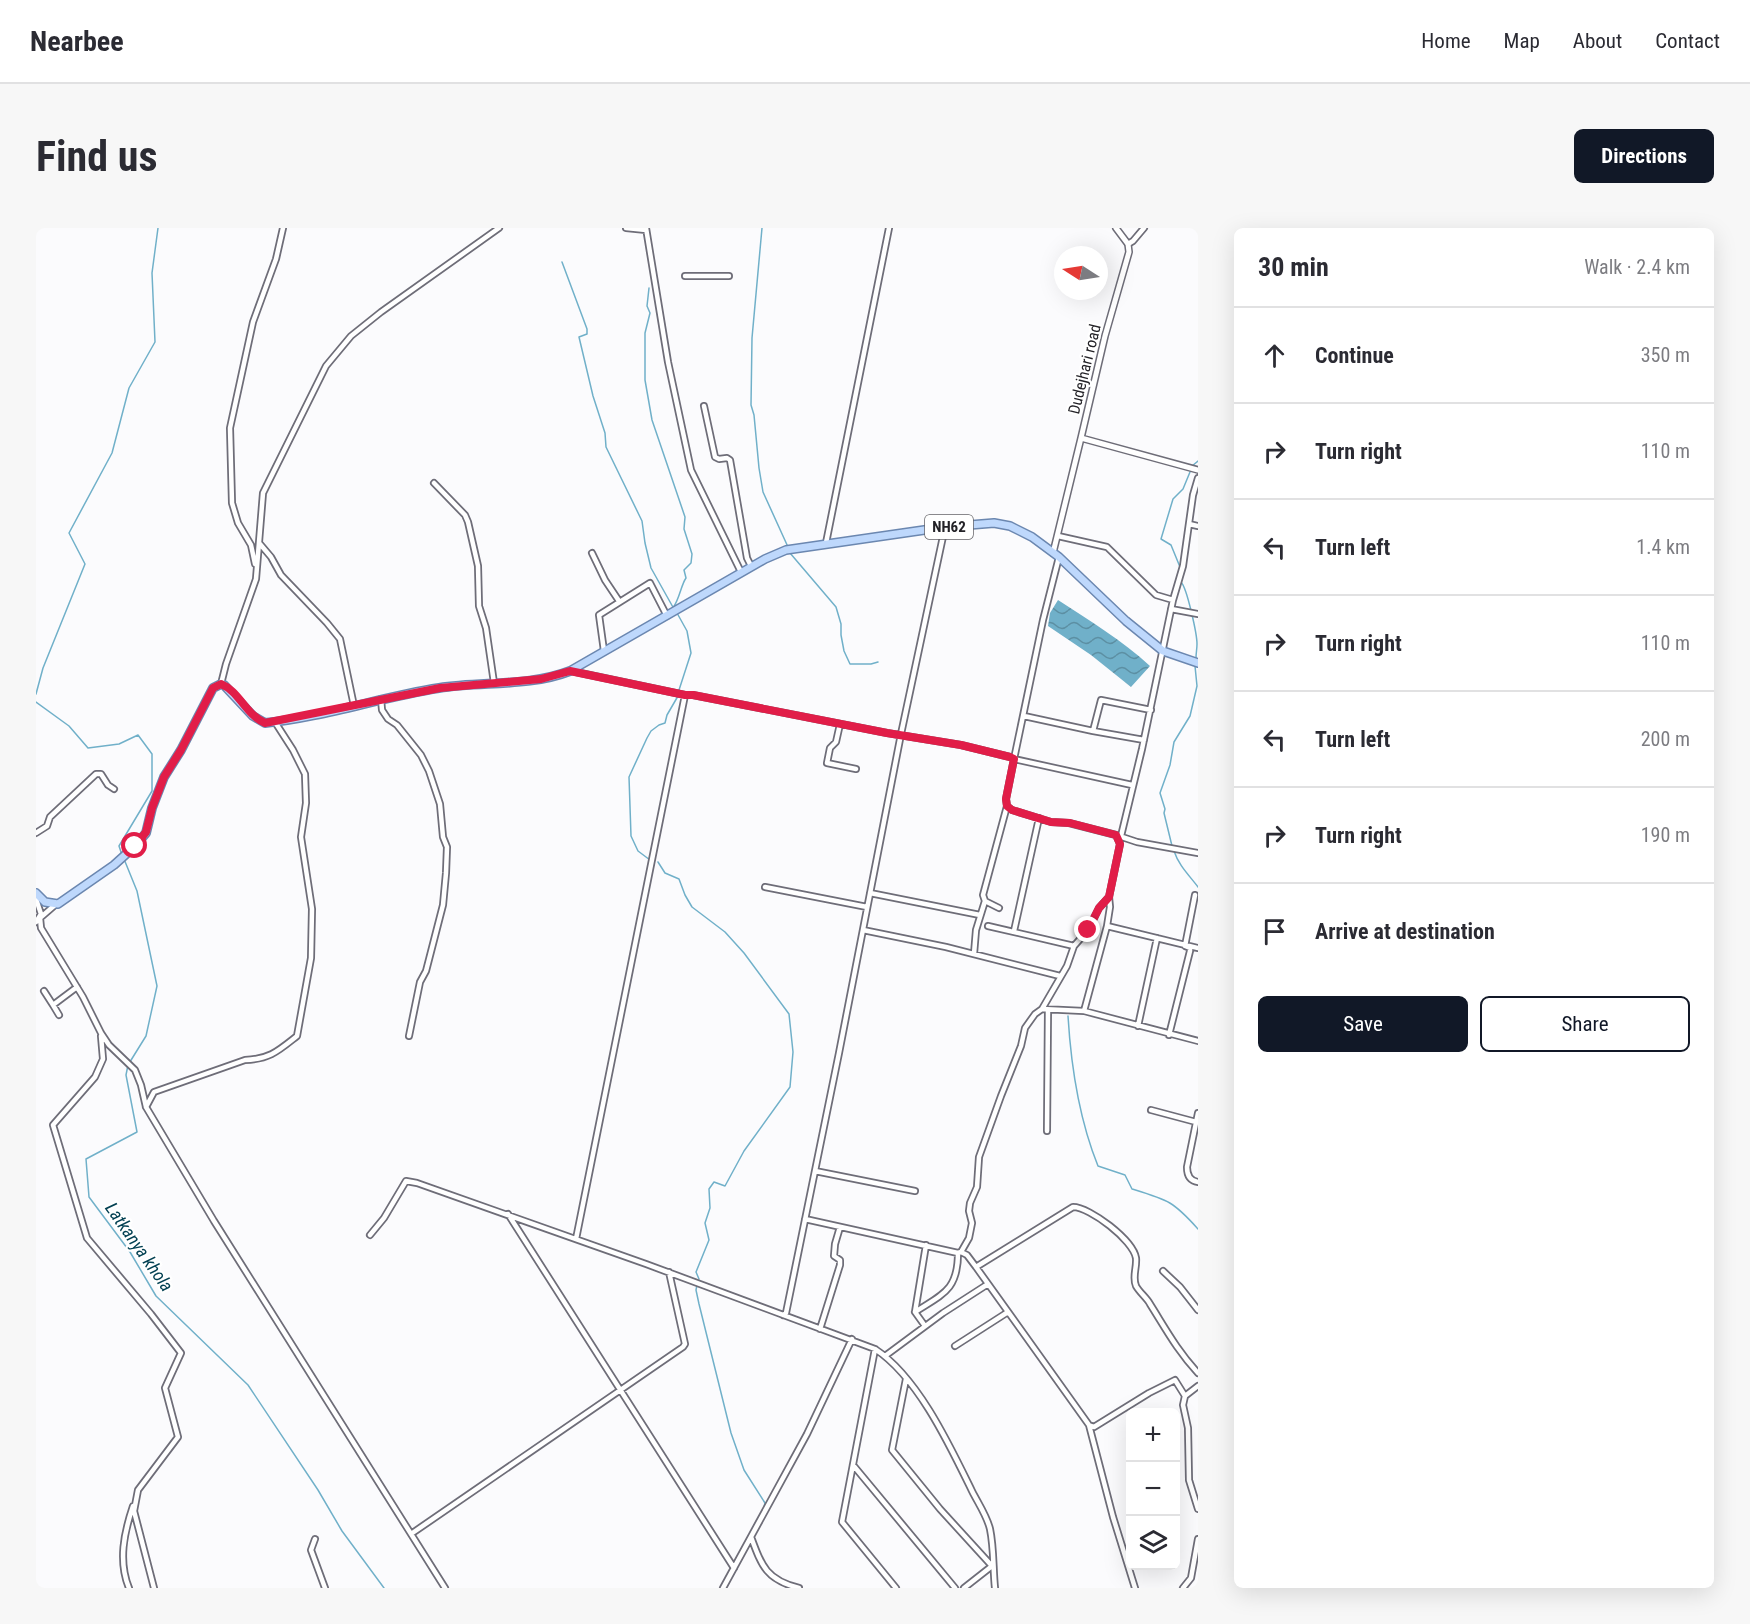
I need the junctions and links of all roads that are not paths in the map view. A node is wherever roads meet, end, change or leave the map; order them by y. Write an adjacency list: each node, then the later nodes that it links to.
1 (283, 228): 24 (street)
2 (499, 228): 21 (street)
3 (626, 228): 7 (street)
4 (890, 228): 20 (street)
5 (1116, 228): 8 (street)
6 (1144, 228): 8 (street)
7 (646, 229): 26 (street)
8 (1128, 244): 12 (street, Dudejhari road)
9 (685, 276): 10 (street)
10 (729, 276)
11 (704, 406): 25 (street)
12 (1081, 438): 13 (street, Dudejhari road); 19 (street)
13 (1198, 470)
14 (1198, 478): 16 (street)
15 (434, 483): 36 (street)
16 (1189, 524): 17 (street); 27 (street)
17 (1198, 526)
18 (945, 527): 20 (main road, NH62); 23 (main road, NH62); 46 (street)
19 (1058, 536): 23 (street); 27 (street)
20 (826, 543): 25 (main road, NH62)
21 (260, 544): 24 (street); 40 (street)
22 (592, 553): 28 (street)
23 (1056, 555): 33 (main road, NH62); 42 (street)
24 (258, 566): 37 (street)
25 (751, 566): 26 (main road, NH62)
26 (741, 572): 30 (main road, NH62)
27 (1173, 600): 29 (street)
28 (619, 601): 30 (street); 32 (street)
29 (1171, 609): 31 (street); 33 (street)
30 (672, 613): 32 (main road, NH62)
31 (1198, 614)
32 (604, 651): 35 (main road, NH62)
33 (1163, 651): 34 (main road, NH62); 41 (street)
34 (1194, 662)
35 (570, 671): 36 (main road, NH62); 38 (street)
36 (494, 683): 39 (main road, NH62)
37 (221, 684): 43 (main road); 64 (main road)
38 (685, 695): 44 (street); 103 (street)
39 (381, 699): 40 (main road, NH62); 89 (street)
40 (354, 705): 43 (main road, NH62)
41 (1151, 710): 45 (street); 47 (street)
42 (1024, 716): 45 (street); 48 (street)
43 (275, 722): 91 (street)
44 (840, 724): 46 (street); 49 (street)
45 (1093, 731): 47 (street)
46 (901, 734): 48 (street); 59 (street)
47 (1144, 740): 50 (street)
48 (1014, 759): 50 (street); 52 (street)
49 (856, 769)
50 (1132, 785): 55 (street)
51 (114, 789): 54 (street)
52 (1007, 806): 53 (street); 63 (street)
53 (1039, 818): 55 (street); 72 (street)
54 (36, 833)
55 (1119, 836): 56 (street); 61 (street)
56 (1198, 853)
57 (765, 887): 65 (street)
58 (36, 893): 64 (main road)
59 (870, 893): 65 (street); 67 (street)
60 (1195, 896): 75 (street)
61 (1109, 897): 70 (street); 74 (street)
62 (36, 899): 68 (street)
63 (985, 901): 66 (street); 67 (street)
64 (51, 904): 68 (street)
65 (867, 907): 71 (street)
66 (999, 908)
67 (980, 915): 77 (street)
68 (38, 920): 79 (street)
69 (988, 926): 72 (street)
70 (1107, 926): 73 (street); 84 (street)
71 (863, 930): 77 (street); 96 (street)
72 (1014, 931): 74 (street)
73 (1157, 938): 75 (street); 86 (street)
74 (1074, 946): 78 (street)
75 (1185, 946): 76 (street); 88 (street)
76 (1198, 948)
77 (974, 954): 78 (street)
78 (1060, 976): 82 (street)
79 (77, 987): 81 (street); 87 (street)
80 (44, 992): 81 (street)
81 (53, 1005): 85 (street)
82 (1042, 1009): 83 (street); 105 (street)
83 (1048, 1010): 84 (street); 95 (street)
84 (1084, 1011): 86 (street)
85 (59, 1015)
86 (1138, 1026): 88 (street)
87 (101, 1033): 91 (street); 127 (street)
88 (1169, 1035): 90 (street)
89 (409, 1036)
90 (1198, 1041)
91 (146, 1107): 129 (street)
92 (1151, 1110): 94 (street)
93 (1198, 1113): 94 (street)
94 (1197, 1120): 97 (street)
95 (1047, 1131)
96 (815, 1171): 98 (street); 100 (street)
97 (1198, 1182)
98 (915, 1191)
99 (508, 1214): 102 (street); 103 (street); 123 (street)
100 (805, 1219): 101 (street); 113 (street)
101 (840, 1227): 104 (street); 115 (street)
102 (370, 1235)
103 (576, 1239): 108 (street)
104 (927, 1245): 105 (street); 111 (street)
105 (960, 1252): 106 (street); 111 (street)
106 (976, 1267): 109 (street); 120 (street)
107 (1163, 1271): 110 (street)
108 (669, 1272): 113 (street); 123 (street)
109 (988, 1284): 112 (street); 114 (street)
110 (1198, 1310)
111 (915, 1312): 114 (street)
112 (1008, 1312): 117 (street); 125 (street)
113 (783, 1315): 115 (street)
114 (925, 1326): 119 (street)
115 (820, 1329): 116 (street)
116 (852, 1339): 118 (street); 130 (street)
117 (955, 1346)
118 (875, 1349): 119 (street); 126 (street)
119 (885, 1356): 121 (street)
120 (1198, 1373)
121 (906, 1379): 133 (street); 133 (street)
122 (1198, 1386): 124 (street)
123 (619, 1391): 129 (street); 134 (street)
124 (1185, 1396): 125 (street); 128 (street)
125 (1089, 1425): 145 (street)
126 (853, 1465): 141 (street); 142 (street)
127 (138, 1490): 135 (street); 136 (street)
128 (1198, 1509)
129 (411, 1534): 138 (street)
130 (751, 1537): 134 (street); 140 (street)
131 (315, 1539): 137 (street)
132 (1198, 1539): 146 (street)
133 (993, 1566): 143 (street); 144 (street)
134 (734, 1568): 139 (street)
135 (129, 1588)
136 (154, 1588)
137 (325, 1588)
138 (445, 1588)
139 (723, 1588)
140 (800, 1588)
141 (896, 1588)
142 (955, 1588)
143 (964, 1588)
144 (996, 1588)
145 (1135, 1588)
146 (1183, 1588)

